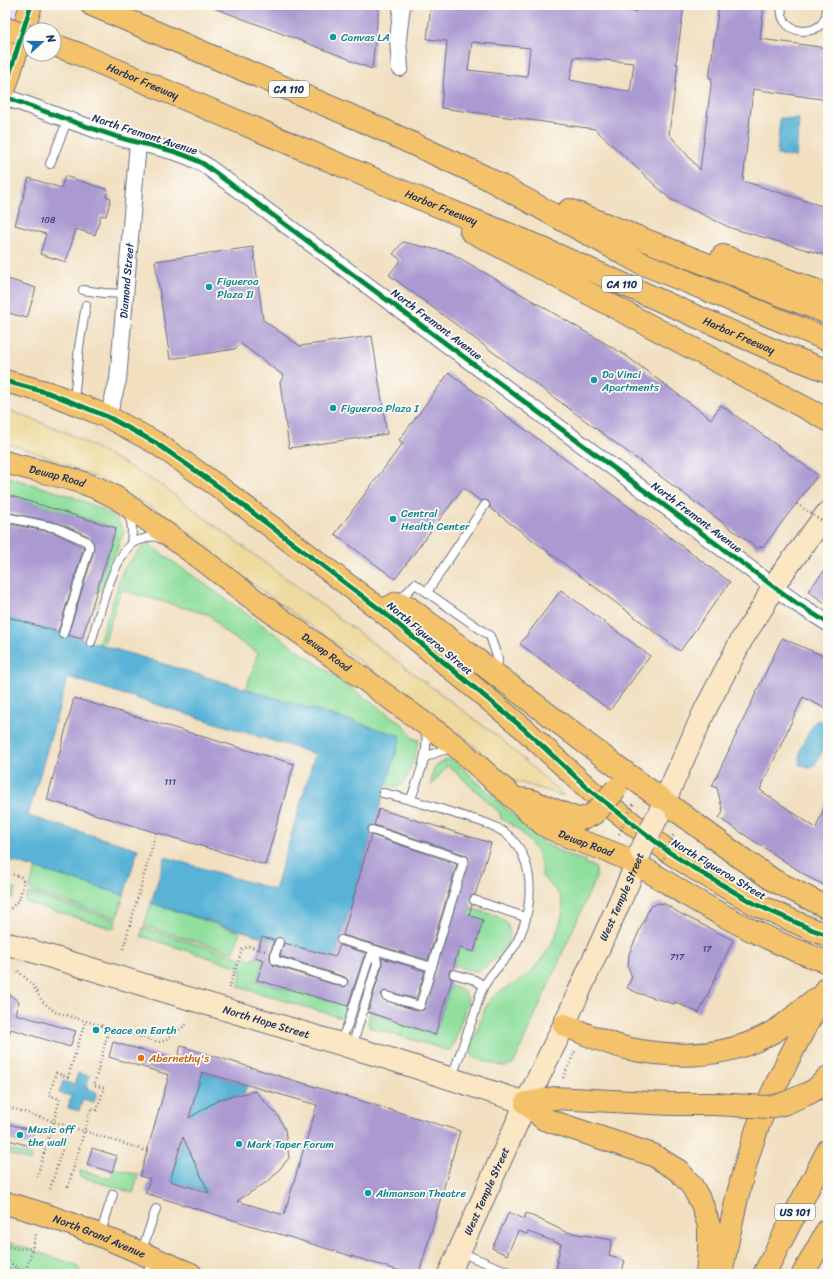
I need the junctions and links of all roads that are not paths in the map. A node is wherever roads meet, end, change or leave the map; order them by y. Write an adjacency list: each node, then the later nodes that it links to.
1 (30, 5): 10 (main road)
2 (92, 5): 15 (main road, CA 110)
3 (402, 5): 9 (street)
4 (782, 5): 5 (lane)
5 (826, 5)
6 (5, 28): 7 (main road, bridge)
7 (22, 34)
8 (62, 48): 16 (main road, Harbor Freeway / CA 110)
9 (400, 68)
10 (5, 88)
11 (5, 97): 12 (street, North Fremont Avenue)
12 (68, 119): 13 (street, North Fremont Avenue); 14 (lane)
13 (138, 143): 18 (street, Diamond Street); 37 (street, North Fremont Avenue)
14 (50, 164)
15 (485, 177): 19 (main road); 21 (main road); 22 (main road, CA 110)
16 (416, 197): 23 (main road, Harbor Freeway / CA 110); 25 (main road)
17 (83, 290): 18 (lane)
18 (126, 294): 27 (street, Diamond Street)
19 (828, 295)
20 (86, 305): 26 (lane)
21 (828, 313)
22 (828, 340)
23 (828, 371)
24 (5, 381): 26 (main road, North Figueroa Street)
25 (761, 386): 28 (main road); 29 (main road)
26 (74, 402): 27 (main road, North Figueroa Street)
27 (108, 417): 39 (main road, North Figueroa Street)
28 (828, 420)
29 (828, 435)
30 (5, 462): 31 (main road, Dewap Road)
31 (85, 483): 35 (lane); 36 (main road, Dewap Road)
32 (486, 504): 38 (lane)
33 (828, 512): 37 (main road, West Temple Street)
34 (5, 517): 41 (lane)
35 (131, 544): 36 (lane); 42 (lane)
36 (203, 560): 44 (main road, Dewap Road)
37 (773, 586): 40 (street, North Fremont Avenue); 51 (main road, West Temple Street)
38 (427, 592): 39 (lane); 43 (lane)
39 (390, 607): 43 (main road); 57 (main road, North Figueroa Street)
40 (828, 623)
41 (63, 634)
42 (91, 642)
43 (496, 674): 47 (main road)
44 (414, 715): 45 (main road, Dewap Road); 46 (lane)
45 (457, 747): 46 (lane); 50 (main road, Dewap Road)
46 (426, 757): 49 (lane)
47 (619, 767): 50 (main road, bridge); 51 (main road)
48 (383, 793): 49 (lane)
49 (411, 799): 56 (lane)
50 (515, 800): 53 (main road, Dewap Road)
51 (660, 810): 53 (main road, West Temple Street, bridge); 55 (main road)
52 (372, 830): 63 (lane)
53 (638, 857): 62 (main road, Dewap Road); 70 (main road, West Temple Street)
54 (474, 900): 56 (lane)
55 (828, 908)
56 (525, 918): 66 (lane)
57 (828, 935)
58 (341, 940): 61 (lane)
59 (279, 942): 65 (lane)
60 (5, 943): 71 (main road, North Hope Street)
61 (375, 950): 63 (lane); 71 (lane); 71 (lane)
62 (828, 962)
63 (432, 967): 68 (lane)
64 (454, 974): 66 (lane)
65 (343, 982)
66 (484, 986): 73 (lane)
67 (826, 990): 69 (main road)
68 (386, 996)
69 (810, 1009): 70 (main road); 87 (main road)
70 (564, 1025): 74 (main road, West Temple Street)
71 (345, 1046): 73 (main road, North Hope Street)
72 (828, 1077): 74 (main road, bridge)
73 (451, 1079): 74 (main road, North Hope Street)
74 (526, 1103): 81 (main road, West Temple Street); 86 (main road)
75 (828, 1150): 88 (main road, US 101)
76 (113, 1194): 80 (lane)
77 (5, 1203): 80 (main road, North Grand Avenue)
78 (156, 1209): 82 (lane)
79 (828, 1229): 89 (main road, US 101)
80 (100, 1235): 82 (main road, North Grand Avenue)
81 (460, 1252): 84 (main road, West Temple Street); 85 (lane)
82 (147, 1262): 83 (main road, North Grand Avenue)
83 (191, 1274)
84 (449, 1274)
85 (513, 1274)
86 (706, 1274)
87 (721, 1274)
88 (764, 1274)
89 (803, 1274)

